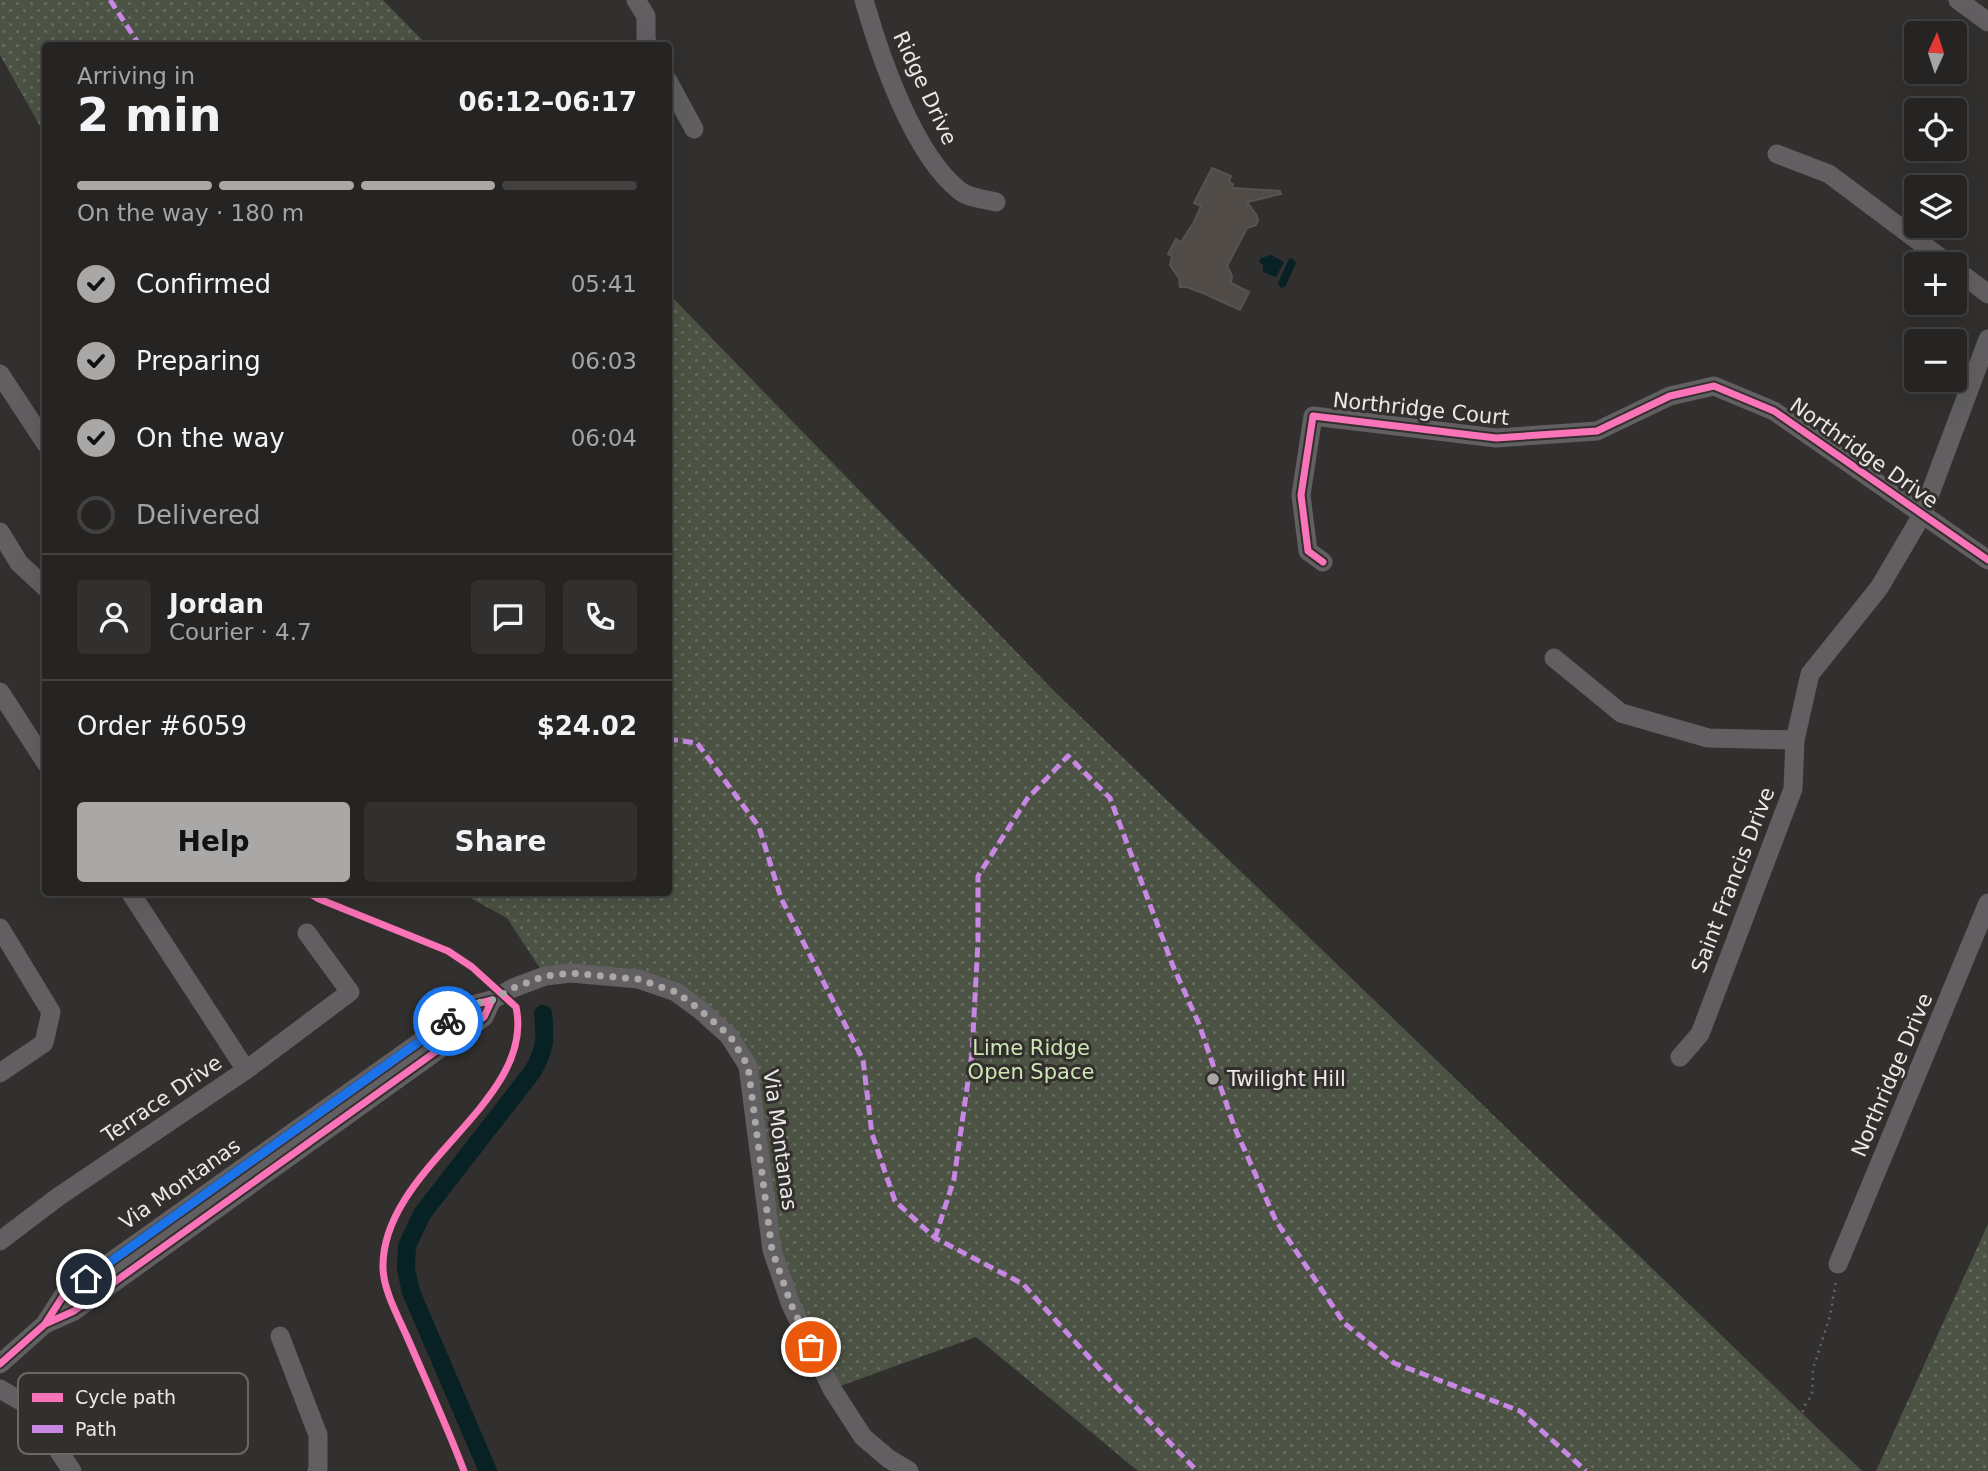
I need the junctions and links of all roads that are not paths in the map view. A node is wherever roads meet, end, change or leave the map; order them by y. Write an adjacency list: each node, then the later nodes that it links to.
1 (636, 0): 5 (street)
2 (864, 0): 9 (street, Ridge Drive)
3 (1958, 0): 4 (street)
4 (1988, 22)
5 (647, 42)
6 (672, 88): 7 (street)
7 (694, 129)
8 (1777, 154): 10 (street)
9 (996, 202)
10 (1933, 252)
11 (1967, 278): 12 (street)
12 (1988, 294)
13 (1988, 338): 17 (street, Saint Francis Drive)
14 (0, 374): 16 (street)
15 (1597, 431): 17 (street, Northridge Drive); 20 (street, Northridge Court)
16 (42, 438)
17 (1922, 515): 19 (street, Northridge Drive); 24 (street, Saint Francis Drive)
18 (0, 533): 21 (street)
19 (1988, 559)
20 (1323, 562)
21 (42, 584)
22 (1554, 659): 24 (street)
23 (0, 692): 25 (street)
24 (1795, 740): 30 (street, Saint Francis Drive)
25 (42, 757)
26 (133, 896): 31 (street, Terrace Drive)
27 (1988, 902): 34 (street, Northridge Drive)
28 (0, 928): 32 (street)
29 (307, 933): 31 (street)
30 (1681, 1057)
31 (246, 1070): 33 (street, Terrace Drive)
32 (0, 1073)
33 (0, 1241)
34 (1838, 1264)
35 (280, 1336): 41 (street)
36 (0, 1364): 42 (street, Via Montanas)
37 (0, 1388): 38 (street)
38 (18, 1399)
39 (61, 1454): 40 (street)
40 (72, 1471)
41 (317, 1471)
42 (909, 1471)

